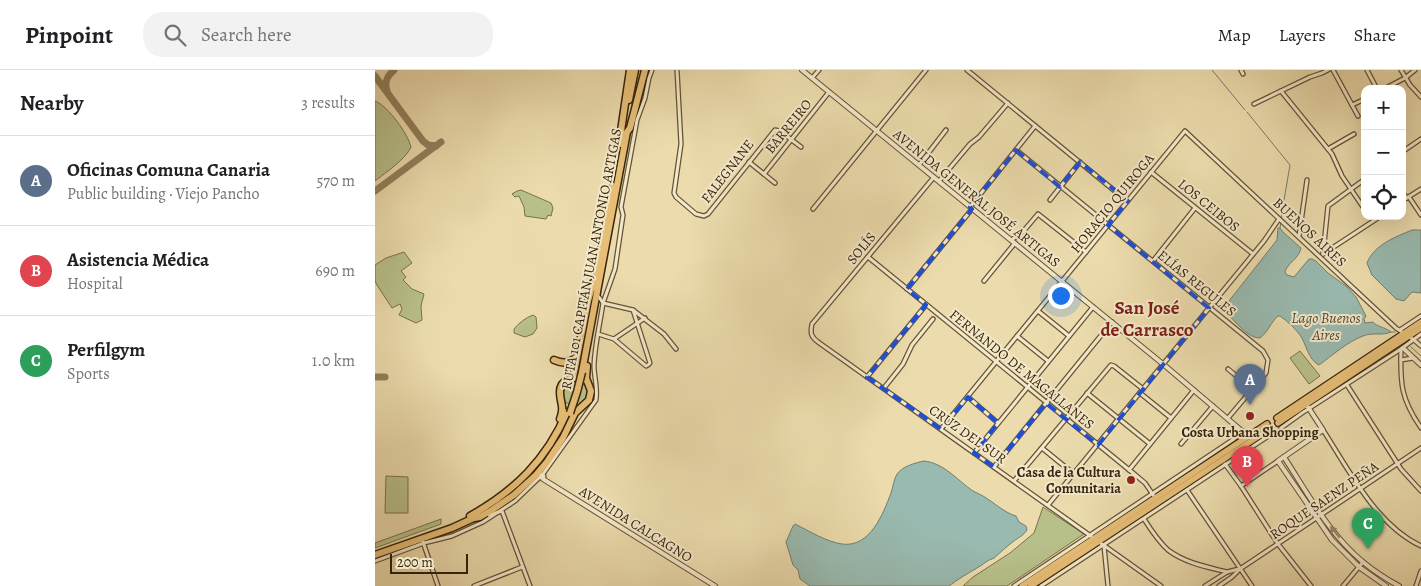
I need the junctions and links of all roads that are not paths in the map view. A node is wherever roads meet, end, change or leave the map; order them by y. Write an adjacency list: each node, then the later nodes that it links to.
1 (630, 70): 34 (highway, RUTA 101 CAPITÁN JUAN ANTONIO ARTIGAS)
2 (635, 70): 34 (highway)
3 (652, 70): 77 (street)
4 (677, 70): 41 (street, FALEGNANE)
5 (802, 70): 17 (street, AVENIDA GENERAL JOSÉ ARTIGAS)
6 (819, 70): 17 (street)
7 (926, 70): 31 (street)
8 (967, 70): 25 (street)
9 (1241, 70): 16 (street)
10 (1328, 70): 21 (street)
11 (1333, 70): 27 (street)
12 (1367, 70): 19 (street)
13 (1401, 70): 18 (street)
14 (1415, 70): 18 (street)
15 (643, 71): 73 (highway, RUTA 101 CAPITÁN JUAN ANTONIO ARTIGAS)
16 (1243, 74)
17 (812, 78): 22 (street, AVENIDA GENERAL JOSÉ ARTIGAS)
18 (1405, 78): 20 (street); 23 (street)
19 (1375, 85)
20 (1392, 85)
21 (1281, 91): 26 (street); 38 (street)
22 (829, 92): 31 (street, AVENIDA GENERAL JOSÉ ARTIGAS); 35 (street, BARREIRO)
23 (1421, 97)
24 (1361, 100): 27 (street)
25 (1008, 103): 29 (street); 48 (street)
26 (1255, 104)
27 (1352, 105): 28 (street)
28 (1358, 116)
29 (1035, 126): 40 (street); 42 (street)
30 (946, 130): 43 (street)
31 (876, 131): 43 (street, AVENIDA GENERAL JOSÉ ARTIGAS); 60 (street)
32 (1185, 131): 44 (street, HORACIO QUIROGA); 62 (street, BUENOS AIRES)
33 (1354, 134): 38 (street)
34 (622, 138): 73 (highway, RUTA 101 CAPITÁN JUAN ANTONIO ARTIGAS)
35 (791, 139): 37 (street, FALEGNANE); 41 (street, FALEGNANE); 45 (street, BARREIRO)
36 (1421, 139): 39 (street)
37 (801, 147)
38 (1328, 149): 52 (street)
39 (1406, 149)
40 (1016, 150): 51 (street, ELÍAS REGULES); 58 (street)
41 (749, 162): 45 (street)
42 (1080, 162): 51 (street); 56 (street)
43 (919, 165): 46 (street, AVENIDA GENERAL JOSÉ ARTIGAS)
44 (1151, 172): 56 (street, HORACIO QUIROGA); 59 (street, LOS CEIBOS)
45 (764, 174): 50 (street)
46 (934, 177): 48 (street, AVENIDA GENERAL JOSÉ ARTIGAS); 71 (street, SOLÍS)
47 (1307, 180): 66 (street)
48 (939, 181): 58 (street, AVENIDA GENERAL JOSÉ ARTIGAS)
49 (1361, 182): 52 (street)
50 (775, 183)
51 (1060, 187): 55 (street); 65 (street, ELÍAS REGULES)
52 (1350, 189): 57 (street); 70 (street)
53 (1421, 189): 54 (street)
54 (1408, 198): 61 (street)
55 (1049, 200)
56 (1128, 201): 65 (street, HORACIO QUIROGA)
57 (1361, 204)
58 (971, 208): 67 (street, AVENIDA GENERAL JOSÉ ARTIGAS); 76 (street)
59 (1195, 208): 69 (street, LOS CEIBOS); 72 (street)
60 (813, 209)
61 (1421, 215)
62 (1280, 220): 66 (street, BUENOS AIRES); 69 (street)
63 (1376, 220): 64 (street)
64 (1373, 222): 70 (street)
65 (1108, 225): 68 (street, HORACIO QUIROGA); 72 (street, ELÍAS REGULES)
66 (1299, 237): 70 (street, BUENOS AIRES)
67 (1013, 242): 68 (street); 74 (street); 75 (street, AVENIDA GENERAL JOSÉ ARTIGAS)
68 (1086, 252): 75 (street, HORACIO QUIROGA)
69 (1253, 254): 80 (street)
70 (1322, 256): 91 (street, BUENOS AIRES)
71 (868, 257): 76 (street, FERNANDO DE MAGALLANES); 93 (street, SOLÍS)
72 (1153, 262): 80 (street, ELÍAS REGULES)
73 (599, 273): 77 (highway); 100 (highway); 128 (highway, RUTA 101 CAPITÁN JUAN ANTONIO ARTIGAS, bridge)
74 (984, 281)
75 (1062, 282): 79 (street, AVENIDA GENERAL JOSÉ ARTIGAS); 82 (street, HORACIO QUIROGA)
76 (907, 290): 78 (street, FERNANDO DE MAGALLANES)
77 (601, 300): 81 (street); 90 (street); 112 (highway)
78 (926, 305): 106 (street, FERNANDO DE MAGALLANES); 110 (street)
79 (1093, 307): 86 (street, AVENIDA GENERAL JOSÉ ARTIGAS); 95 (street)
80 (1209, 308): 107 (street); 117 (street, ELÍAS REGULES)
81 (633, 310): 84 (street); 88 (street)
82 (1039, 311): 94 (street, HORACIO QUIROGA); 95 (street)
83 (1421, 316): 91 (street)
84 (645, 318): 88 (street); 98 (street)
85 (933, 319): 114 (street)
86 (1112, 322): 107 (street, AVENIDA GENERAL JOSÉ ARTIGAS); 124 (street)
87 (1421, 322): 91 (main road)
88 (637, 323): 96 (street); 96 (street)
89 (1421, 328): 91 (main road)
90 (598, 334): 96 (street); 118 (street)
91 (1407, 334): 92 (street); 97 (street, BUENOS AIRES); 99 (street); 127 (main road); 127 (main road)
92 (1421, 334)
93 (811, 335): 110 (street, CRUZ DEL SUR)
94 (1017, 336): 105 (street); 106 (street, HORACIO QUIROGA)
95 (1069, 336): 105 (street)
96 (614, 339)
97 (1421, 346)
98 (676, 349)
99 (1402, 349): 101 (street); 102 (street); 104 (street)
100 (578, 356): 103 (highway); 111 (highway)
101 (1390, 356): 104 (street); 113 (street)
102 (1413, 358): 104 (street); 108 (street)
103 (555, 360)
104 (1398, 360): 134 (street)
105 (1048, 361): 115 (street)
106 (996, 362): 115 (street, FERNANDO DE MAGALLANES); 122 (street, HORACIO QUIROGA)
107 (1163, 364): 116 (street); 119 (street, AVENIDA GENERAL JOSÉ ARTIGAS)
108 (1421, 365)
109 (1228, 369): 117 (street)
110 (867, 377): 114 (street, CRUZ DEL SUR)
111 (573, 378): 112 (highway); 123 (highway)
112 (588, 384): 118 (highway)
113 (1347, 384): 127 (street); 150 (street)
114 (883, 388): 135 (street, CRUZ DEL SUR)
115 (1027, 388): 124 (street, FERNANDO DE MAGALLANES); 133 (street)
116 (1143, 389): 120 (street); 121 (street)
117 (1252, 389): 130 (street)
118 (593, 390): 125 (highway); 154 (street)
119 (1194, 390): 126 (street, AVENIDA GENERAL JOSÉ ARTIGAS); 129 (street)
120 (1087, 392): 131 (street); 132 (street)
121 (1140, 393): 129 (street); 132 (street)
122 (968, 397): 133 (street); 135 (street, HORACIO QUIROGA)
123 (562, 400): 125 (highway); 163 (highway)
124 (1046, 403): 131 (street, FERNANDO DE MAGALLANES); 151 (street)
125 (582, 406): 166 (highway)
126 (1213, 406): 130 (street, AVENIDA GENERAL JOSÉ ARTIGAS); 142 (street)
127 (1307, 406): 137 (street)
128 (568, 412): 163 (highway, RUTA 101 CAPITÁN JUAN ANTONIO ARTIGAS); 166 (highway, RUTA 101 CAPITÁN JUAN ANTONIO ARTIGAS)
129 (1171, 418): 141 (street)
130 (1228, 418): 138 (street, AVENIDA GENERAL JOSÉ ARTIGAS)
131 (1066, 419): 143 (street, FERNANDO DE MAGALLANES); 144 (street)
132 (1119, 419): 141 (street); 143 (street)
133 (998, 423): 146 (street)
134 (1421, 428)
135 (941, 429): 146 (street, CRUZ DEL SUR)
136 (1269, 430): 139 (main road); 140 (street)
137 (1323, 430): 147 (street); 158 (street)
138 (1243, 431): 139 (street, AVENIDA GENERAL JOSÉ ARTIGAS); 156 (street)
139 (1251, 438): 140 (street); 149 (main road); 156 (main road)
140 (1265, 439): 149 (street)
141 (1150, 444): 152 (street)
142 (1181, 444)
143 (1098, 445): 152 (street, FERNANDO DE MAGALLANES); 153 (street)
144 (1042, 448): 153 (street); 155 (street)
145 (1421, 448): 150 (street, ROQUE SAENZ PEÑA)
146 (974, 453): 151 (street, CRUZ DEL SUR)
147 (1284, 457): 148 (street); 165 (street)
148 (1278, 461): 157 (street); 165 (street)
149 (1224, 462): 157 (street); 159 (street); 161 (main road)
150 (1399, 464): 158 (street, ROQUE SAENZ PEÑA); 160 (street)
151 (994, 467): 155 (street, CRUZ DEL SUR)
152 (1129, 470): 161 (street, FERNANDO DE MAGALLANES)
153 (1074, 474): 162 (street)
154 (543, 478): 164 (street); 185 (street, AVENIDA CALCAGNO)
155 (1014, 481): 162 (street, CRUZ DEL SUR)
156 (1171, 484): 161 (main road)
157 (1241, 486): 170 (street)
158 (1361, 488): 165 (street, ROQUE SAENZ PEÑA); 171 (street)
159 (1187, 490): 167 (street); 178 (street)
160 (1421, 490)
161 (1156, 497): 168 (main road); 168 (street)
162 (1048, 505): 168 (street, CRUZ DEL SUR)
163 (485, 507): 172 (highway, RUTA 101 CAPITÁN JUAN ANTONIO ARTIGAS)
164 (502, 510): 166 (street); 169 (street); 176 (street)
165 (1319, 516): 170 (street, ROQUE SAENZ PEÑA); 175 (street, one-way to 165); 177 (street)
166 (477, 517): 169 (highway, RUTA 101 CAPITÁN JUAN ANTONIO ARTIGAS)
167 (1143, 519): 168 (street); 180 (street)
168 (1096, 540): 181 (street); 186 (street); 187 (main road); 188 (main road); 190 (street); 191 (street, CRUZ DEL SUR)
169 (423, 541): 173 (highway, RUTA 101 CAPITÁN JUAN ANTONIO ARTIGAS); 174 (street); 182 (street)
170 (1278, 544): 178 (street, ROQUE SAENZ PEÑA); 195 (street)
171 (1421, 546)
172 (375, 551)
173 (375, 555)
174 (375, 561)
175 (1363, 562): 177 (street); 198 (street)
176 (522, 567): 183 (street); 184 (street)
177 (1359, 567): 196 (street); 197 (street)
178 (1240, 569): 180 (street, ROQUE SAENZ PEÑA); 193 (street, ROQUE SAENZ PEÑA); 194 (street)
179 (1421, 571): 199 (street)
180 (1227, 572): 192 (street, ROQUE SAENZ PEÑA)
181 (1047, 585): 189 (street)
182 (438, 586)
183 (474, 586)
184 (530, 586)
185 (715, 586)
186 (1014, 586)
187 (1022, 586)
188 (1031, 586)
189 (1041, 586)
190 (1108, 586)
191 (1161, 586)
192 (1205, 586)
193 (1219, 586)
194 (1252, 586)
195 (1311, 586)
196 (1343, 586)
197 (1387, 586)
198 (1399, 586)
199 (1416, 586)

